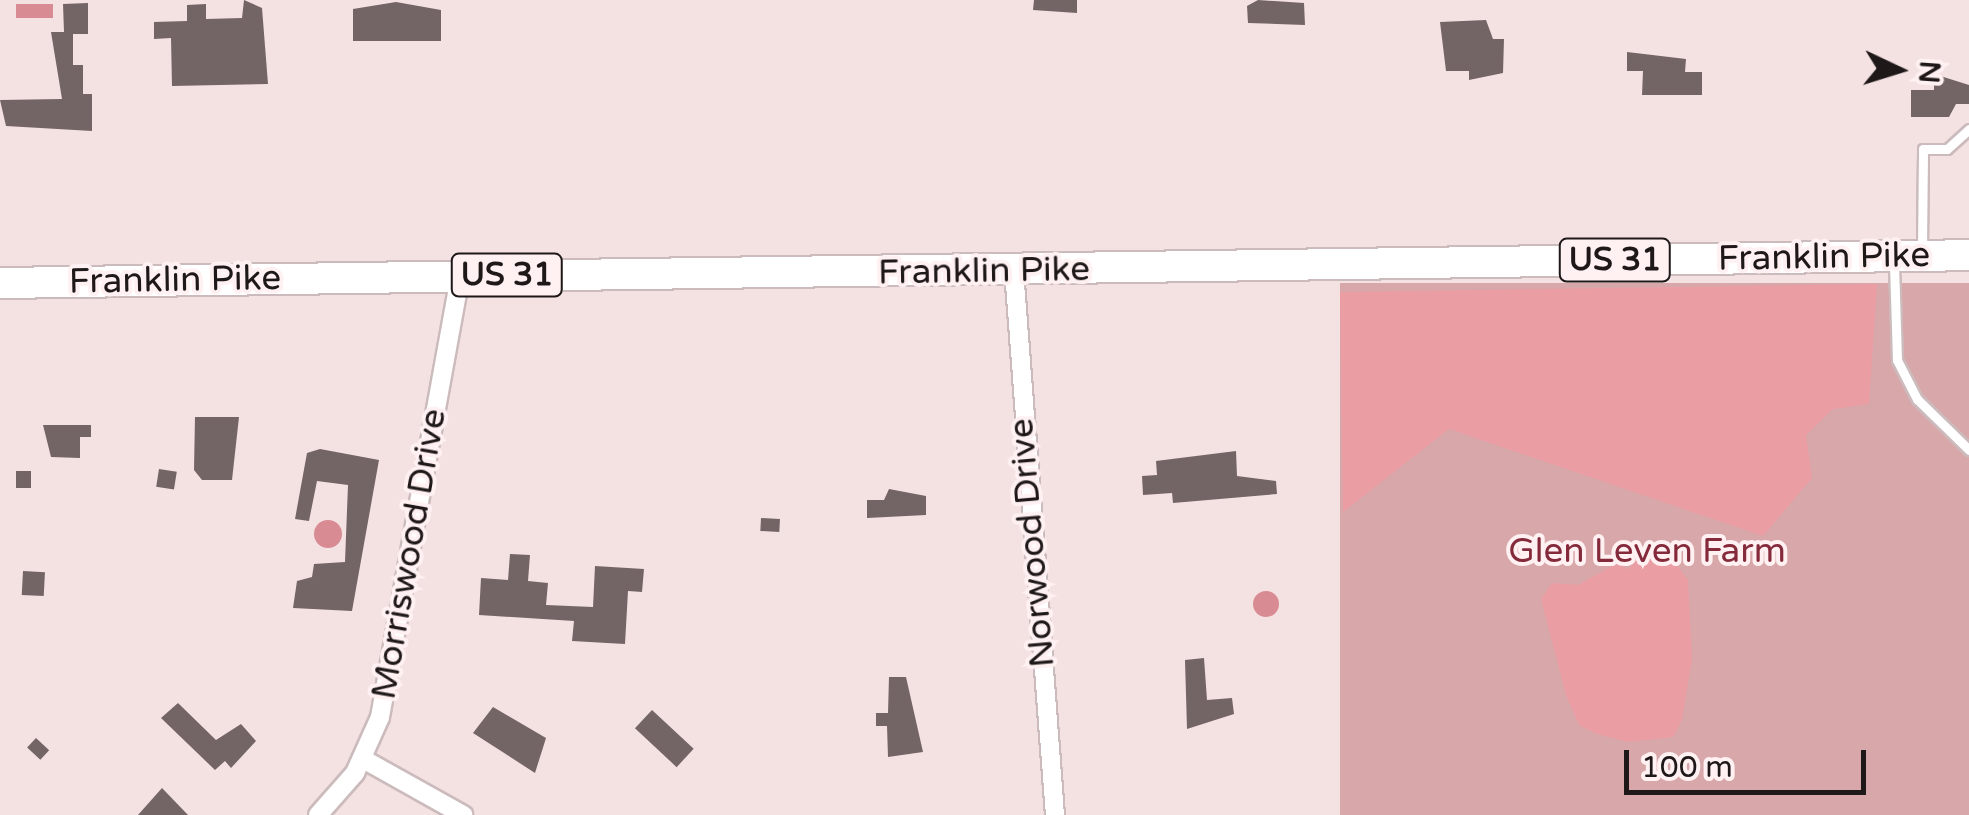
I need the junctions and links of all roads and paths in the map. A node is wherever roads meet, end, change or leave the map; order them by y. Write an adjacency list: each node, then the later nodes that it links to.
1 (1969, 129): 3 (lane)
2 (1969, 255): 3 (main road, Franklin Pike / US 31)
3 (1908, 256): 4 (main road, Franklin Pike / US 31); 7 (lane)
4 (1014, 270): 5 (main road, Franklin Pike / US 31); 11 (street, Norwood Drive)
5 (460, 275): 6 (main road, Franklin Pike / US 31); 8 (street, Morriswood Drive)
6 (0, 283)
7 (1969, 450)
8 (363, 759): 9 (street, Morriswood Drive); 10 (street)
9 (318, 815)
10 (464, 815)
11 (1055, 815)

